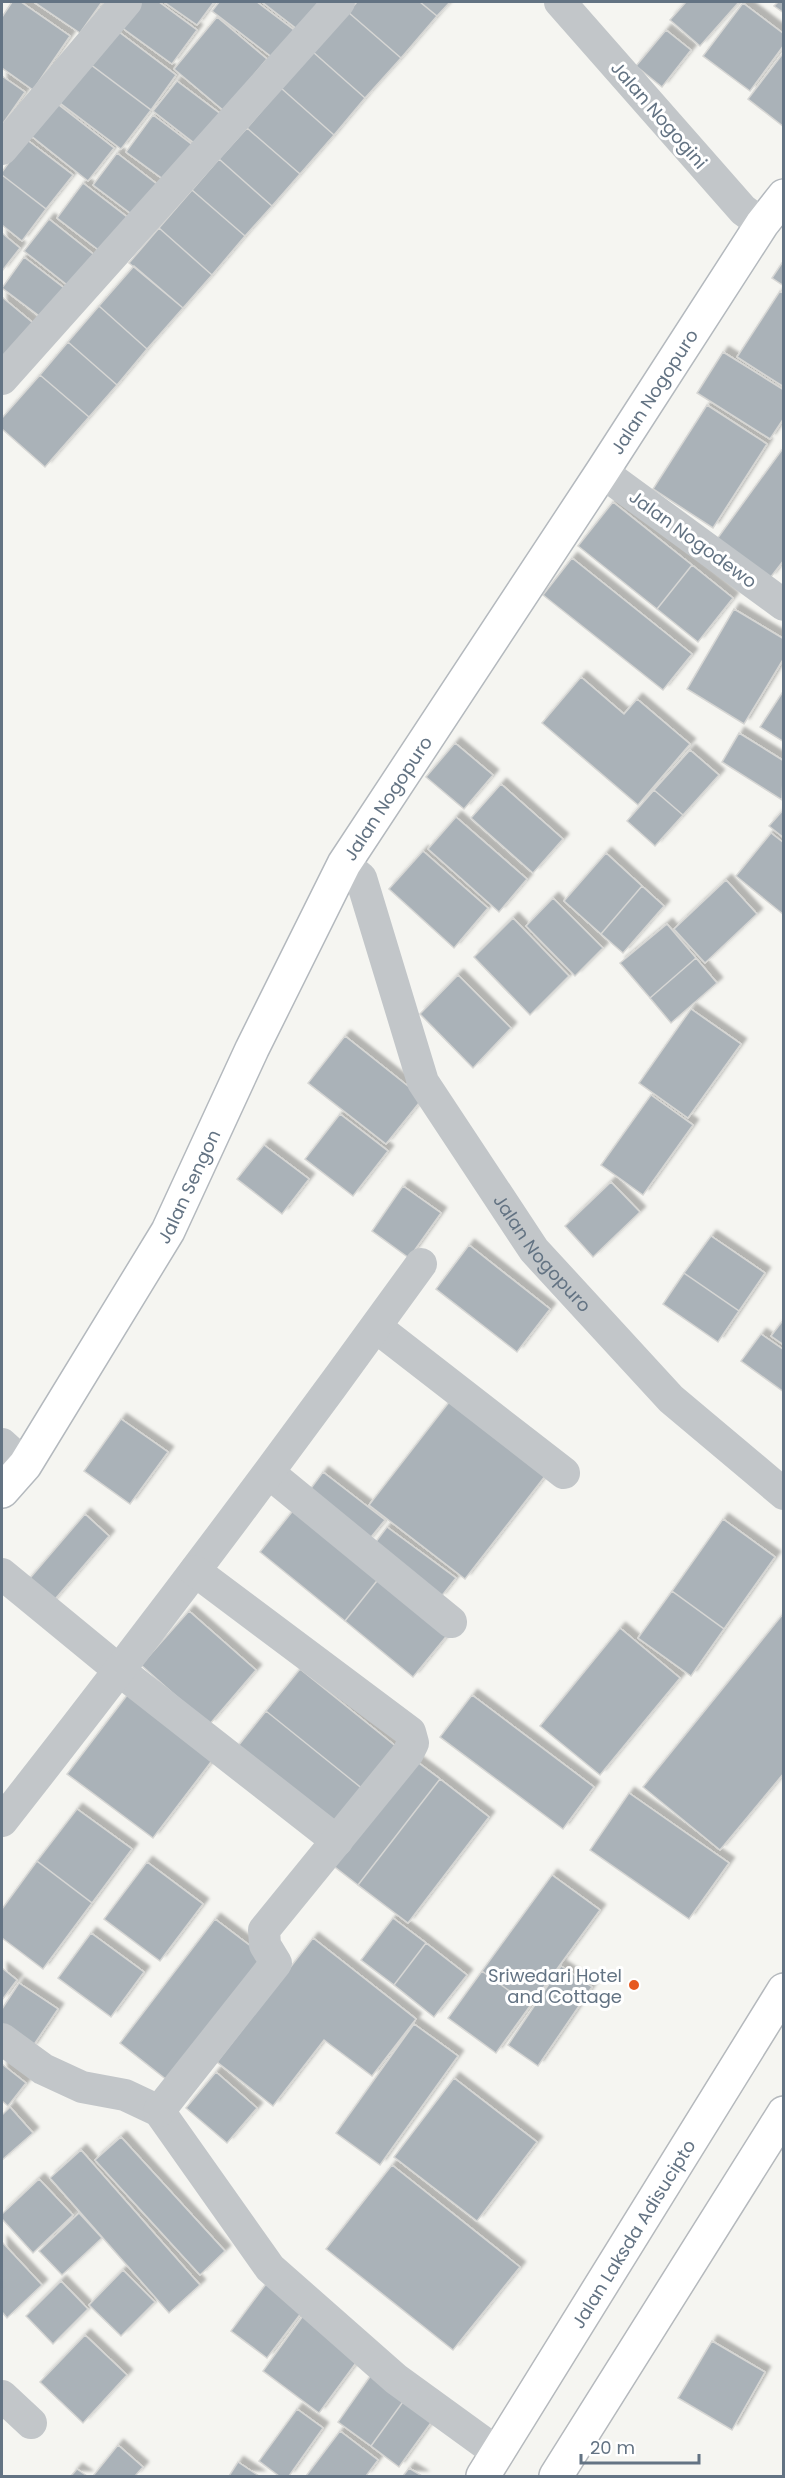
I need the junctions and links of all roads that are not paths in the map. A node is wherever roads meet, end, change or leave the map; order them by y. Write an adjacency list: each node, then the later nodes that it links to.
1 (126, 2): 4 (street)
2 (339, 2): 7 (street)
3 (560, 2): 6 (street, Jalan Nogogini)
4 (2, 149)
5 (783, 196): 6 (street, Jalan Nogopuro)
6 (762, 224): 8 (street, Jalan Nogopuro)
7 (2, 379)
8 (602, 472): 9 (street, Jalan Nogodewo); 10 (street, Jalan Nogopuro)
9 (783, 605)
10 (344, 864): 13 (street, Jalan Sengon); 17 (street, Jalan Nogopuro)
11 (421, 1264): 12 (street)
12 (376, 1327): 14 (street); 15 (street)
13 (13, 1454): 16 (street, Jalan Sengon)
14 (269, 1473): 18 (street); 20 (street)
15 (564, 1473)
16 (2, 1491)
17 (783, 1494)
18 (195, 1572): 21 (street); 23 (street)
19 (2, 1574): 21 (street)
20 (451, 1622)
21 (120, 1671): 22 (street); 23 (street)
22 (2, 1821)
23 (337, 1841): 26 (street)
24 (783, 1990): 30 (street, Jalan Laksda Adisucipto)
25 (2, 2038): 26 (street)
26 (159, 2111): 30 (street)
27 (783, 2113): 31 (street)
28 (2, 2396): 29 (street)
29 (31, 2423)
30 (490, 2465)
31 (556, 2476)

